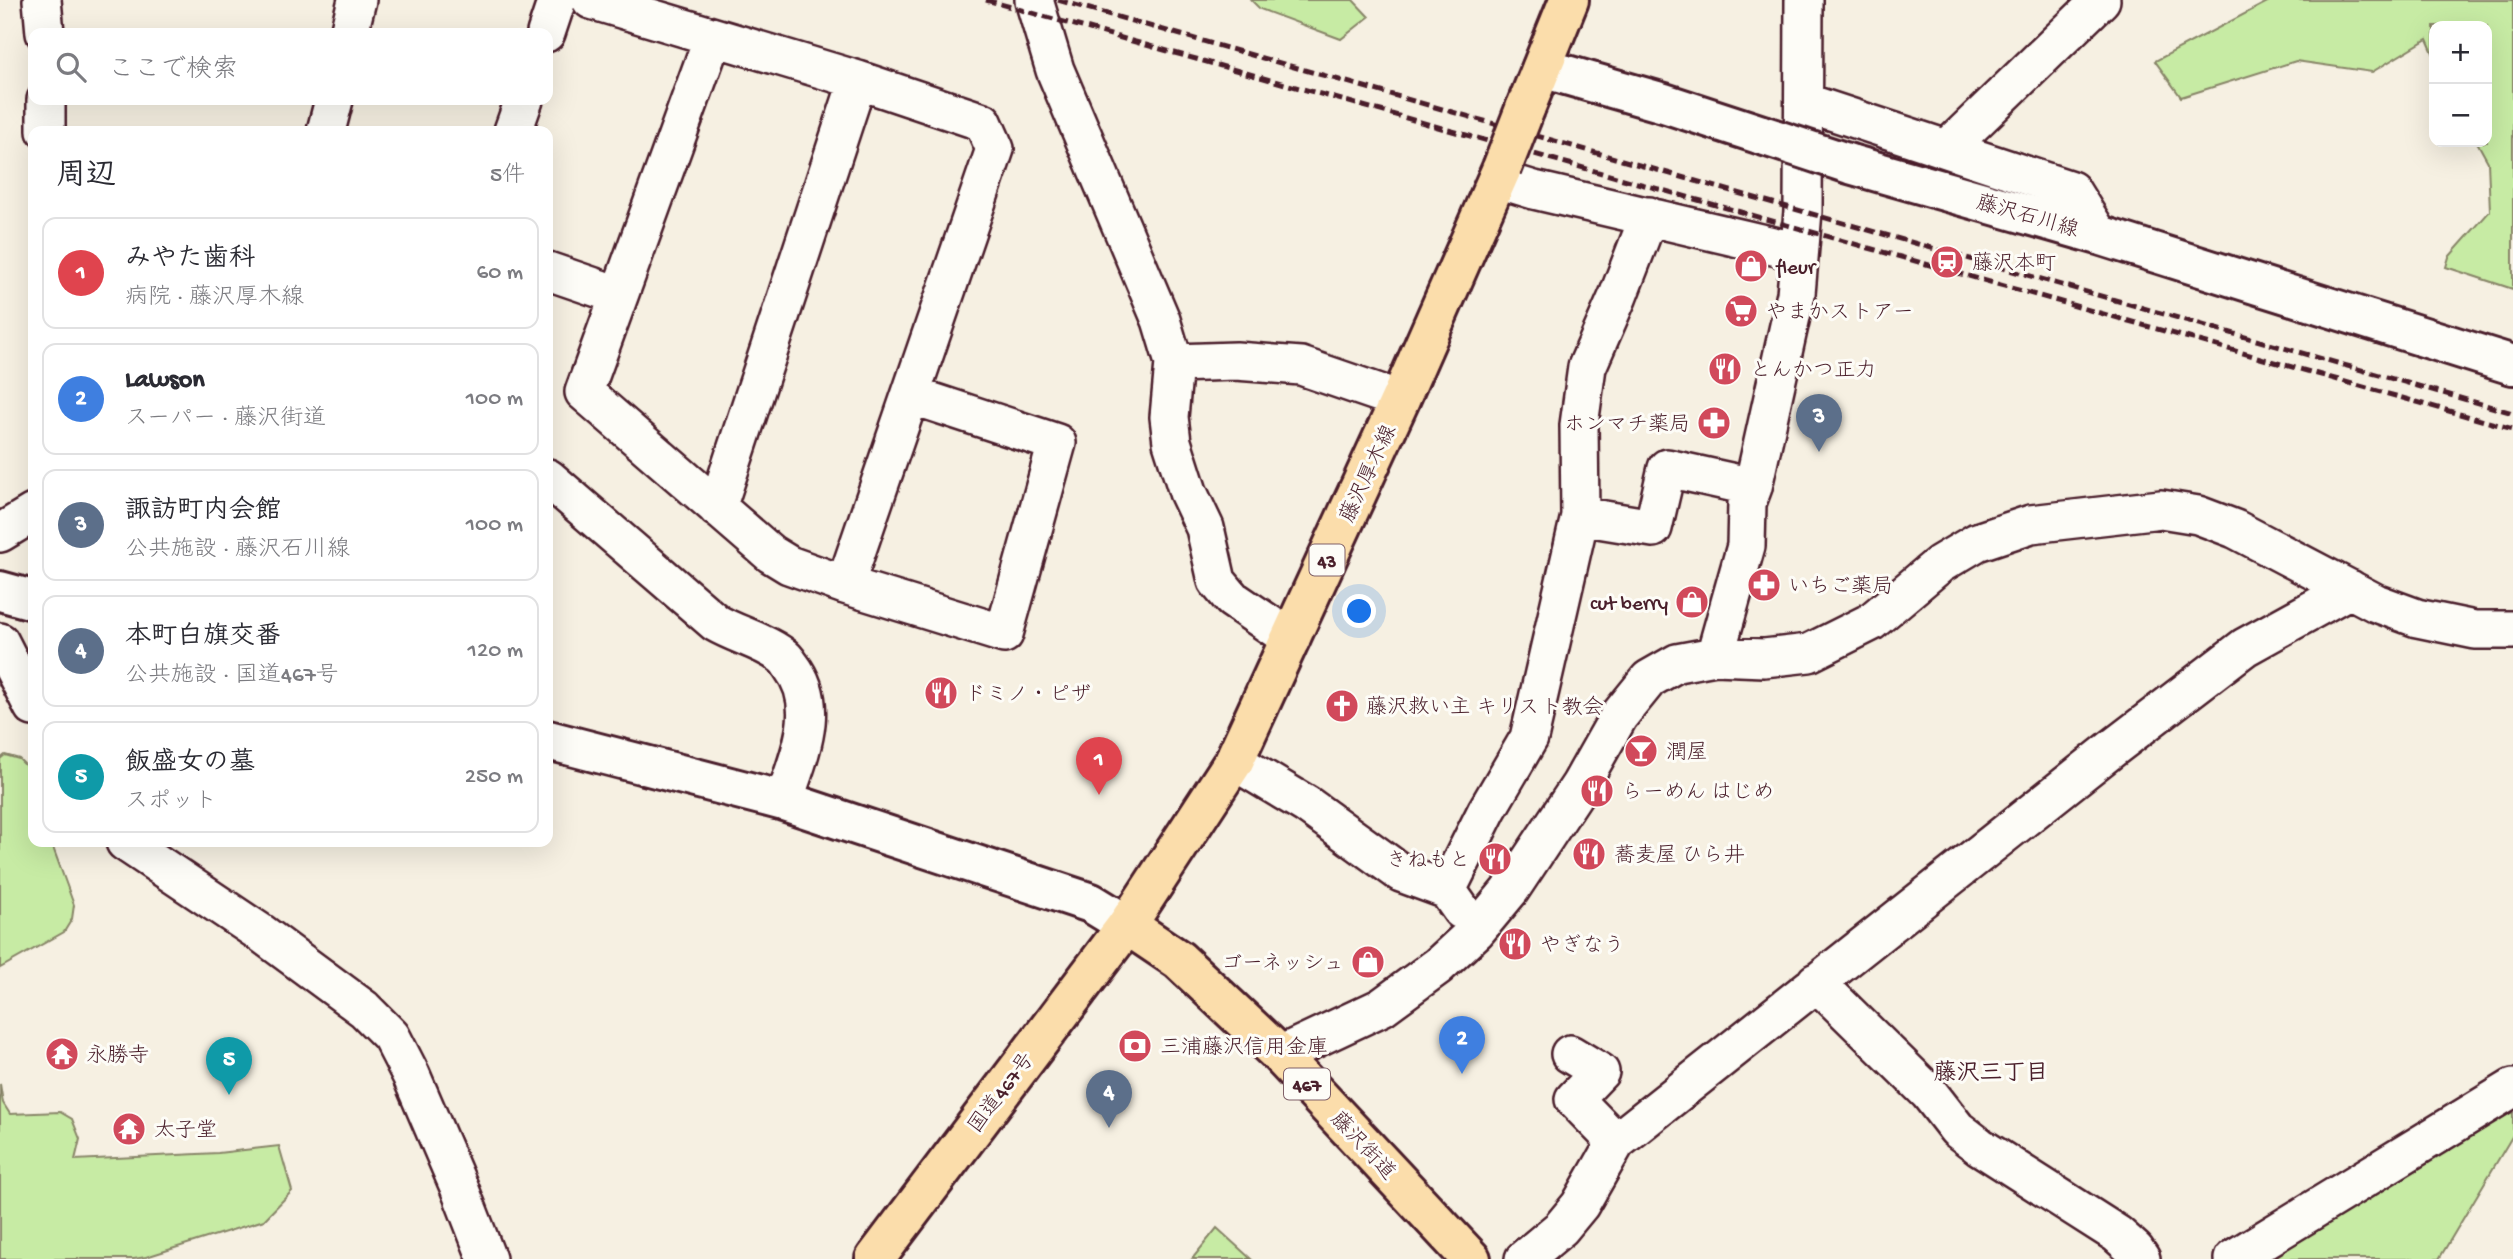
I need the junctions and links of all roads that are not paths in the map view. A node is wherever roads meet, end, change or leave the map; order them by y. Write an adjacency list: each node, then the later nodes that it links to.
1 (42, 0): 9 (street)
2 (357, 0): 10 (street)
3 (557, 0): 11 (street)
4 (592, 0): 12 (street)
5 (1034, 0): 29 (street)
6 (1569, 0): 13 (main road, 藤沢厚木線 / 43)
7 (1804, 0): 15 (street)
8 (2101, 0): 22 (street)
9 (45, 28)
10 (350, 28)
11 (548, 28)
12 (713, 37): 14 (street); 28 (street)
13 (1542, 68): 23 (main road, 藤沢厚木線 / 43, bridge); 25 (street, 藤沢石川線, bridge)
14 (858, 80): 31 (street); 35 (street)
15 (1804, 102): 22 (street); 26 (street)
16 (46, 105): 19 (street)
17 (333, 105): 20 (street)
18 (522, 105): 21 (street)
19 (46, 126)
20 (327, 126)
21 (515, 126)
22 (1947, 149): 25 (street)
23 (1500, 173): 24 (street); 32 (main road, 藤沢厚木線 / 43)
24 (1649, 216): 26 (street); 37 (street)
25 (2099, 235): 30 (street, 藤沢石川線)
26 (1799, 252): 34 (street)
27 (553, 273): 28 (street)
28 (618, 295): 35 (street)
29 (1174, 363): 32 (street); 44 (street)
30 (2513, 365)
31 (911, 395): 39 (street); 39 (street)
32 (1400, 400): 44 (main road, 藤沢厚木線 / 43)
33 (553, 482): 50 (street)
34 (1753, 487): 37 (street); 46 (street)
35 (718, 508): 39 (street)
36 (28, 516): 38 (street)
37 (1580, 516): 52 (street)
38 (0, 533)
39 (845, 585)
40 (2350, 589): 43 (street); 46 (street); 55 (street)
41 (0, 591): 42 (street)
42 (28, 599)
43 (2513, 630)
44 (1291, 639): 49 (main road, 藤沢厚木線 / 43)
45 (0, 642): 47 (street)
46 (1715, 656): 54 (street)
47 (28, 697)
48 (553, 741): 50 (street)
49 (1234, 761): 52 (street); 53 (main road, 藤沢厚木線 / 43)
50 (783, 801): 53 (street)
51 (132, 847): 60 (street)
52 (1447, 890): 54 (street)
53 (1127, 925): 57 (main road, 藤沢街道 / 467); 61 (main road, 国道467号)
54 (1476, 931): 57 (street)
55 (1816, 982): 59 (street); 64 (street)
56 (1570, 1054): 59 (street)
57 (1280, 1055): 62 (main road, 藤沢街道 / 467)
58 (2513, 1088): 65 (street)
59 (1616, 1142): 63 (street)
60 (486, 1259)
61 (875, 1259)
62 (1471, 1259)
63 (1524, 1259)
64 (2141, 1259)
65 (2232, 1259)

